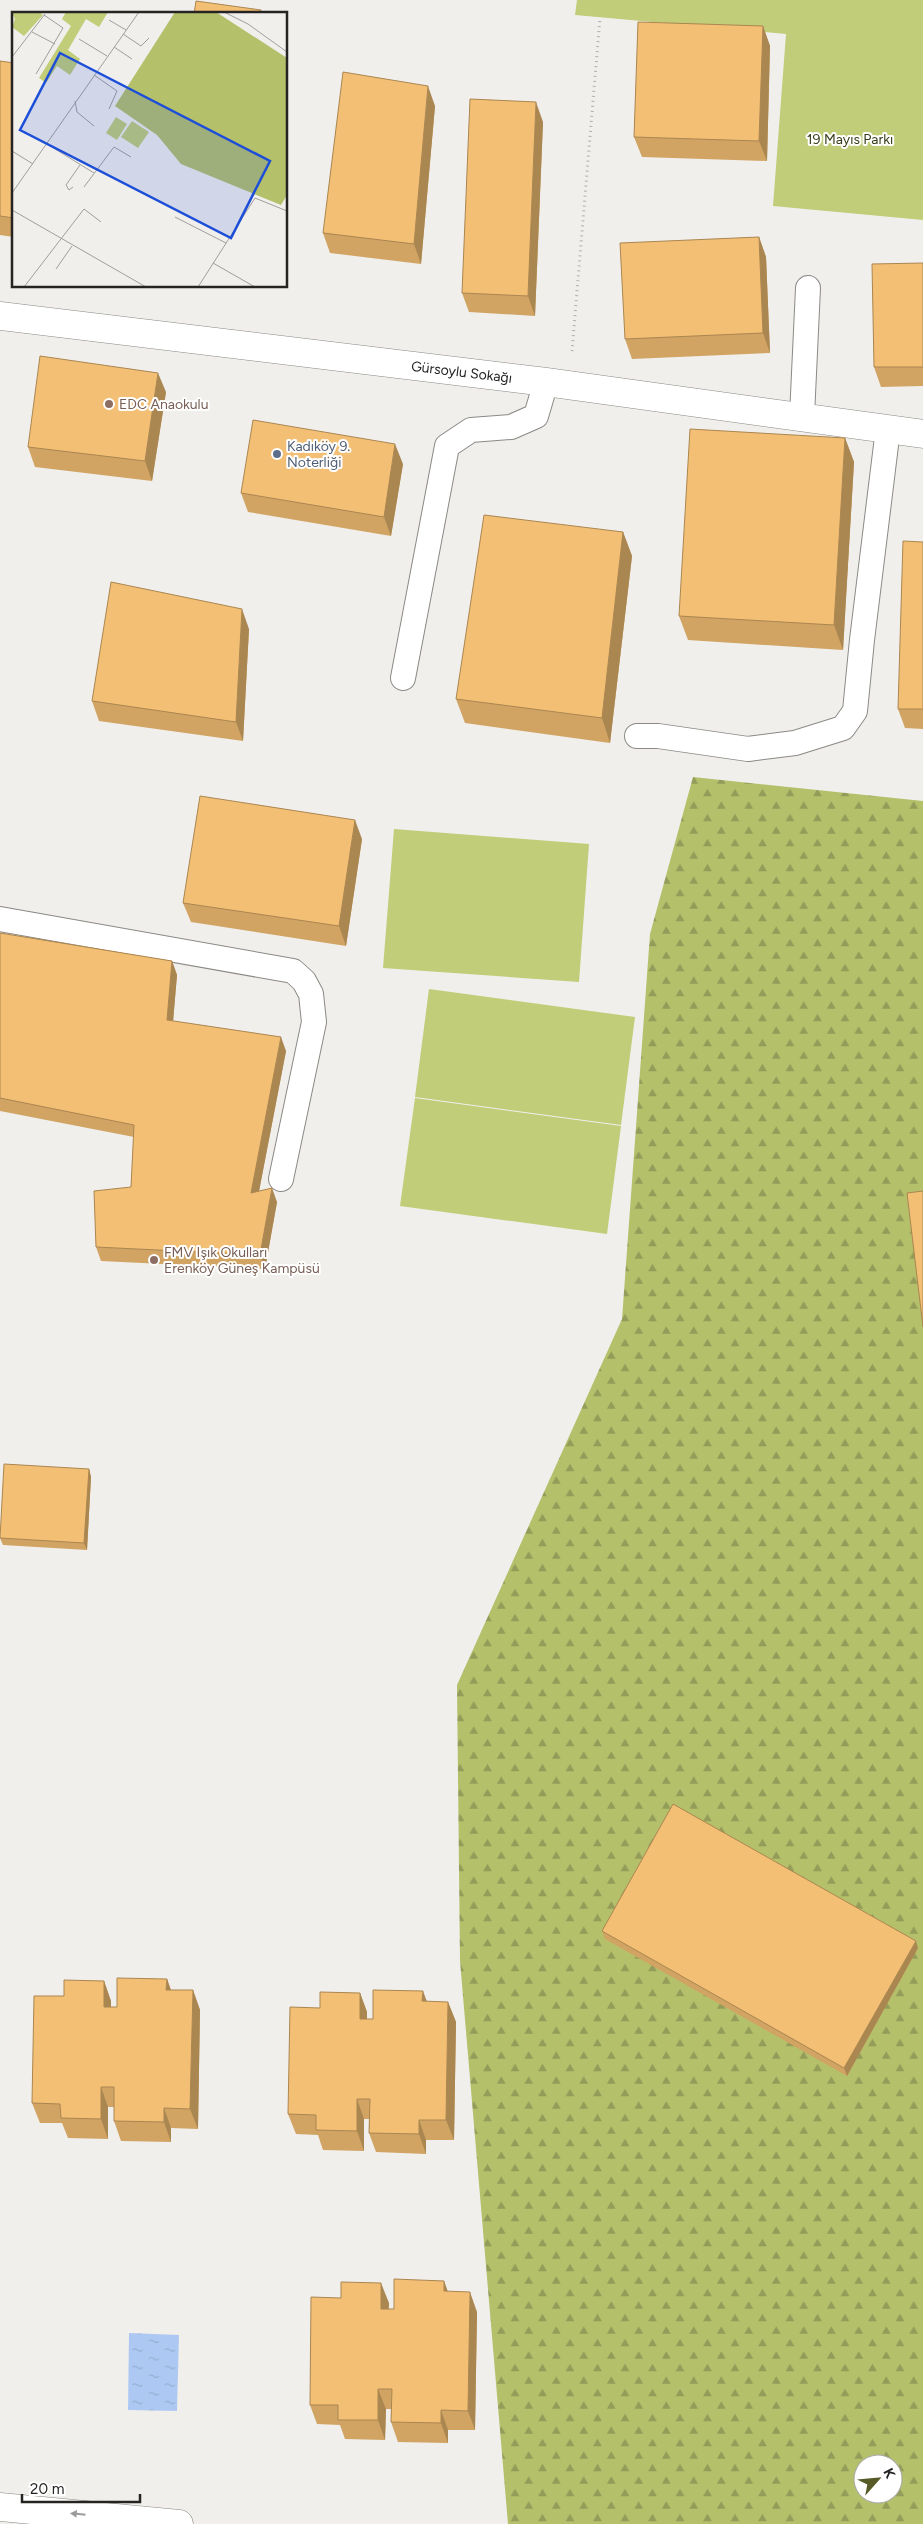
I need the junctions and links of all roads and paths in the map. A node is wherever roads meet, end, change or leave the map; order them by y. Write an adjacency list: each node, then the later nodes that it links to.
1 (600, 18): 4 (path)
2 (808, 288): 5 (lane)
3 (1, 323): 4 (street, Gürsoylu Sokağı)
4 (557, 383): 5 (street, Gürsoylu Sokağı); 8 (lane)
5 (802, 416): 6 (street, Gürsoylu Sokağı)
6 (888, 429): 7 (street, Gürsoylu Sokağı); 9 (lane)
7 (923, 434)
8 (403, 678)
9 (637, 736)
10 (0, 918): 11 (lane)
11 (281, 1179)
12 (0, 2507): 13 (street, one-way to 12)
13 (179, 2524)

